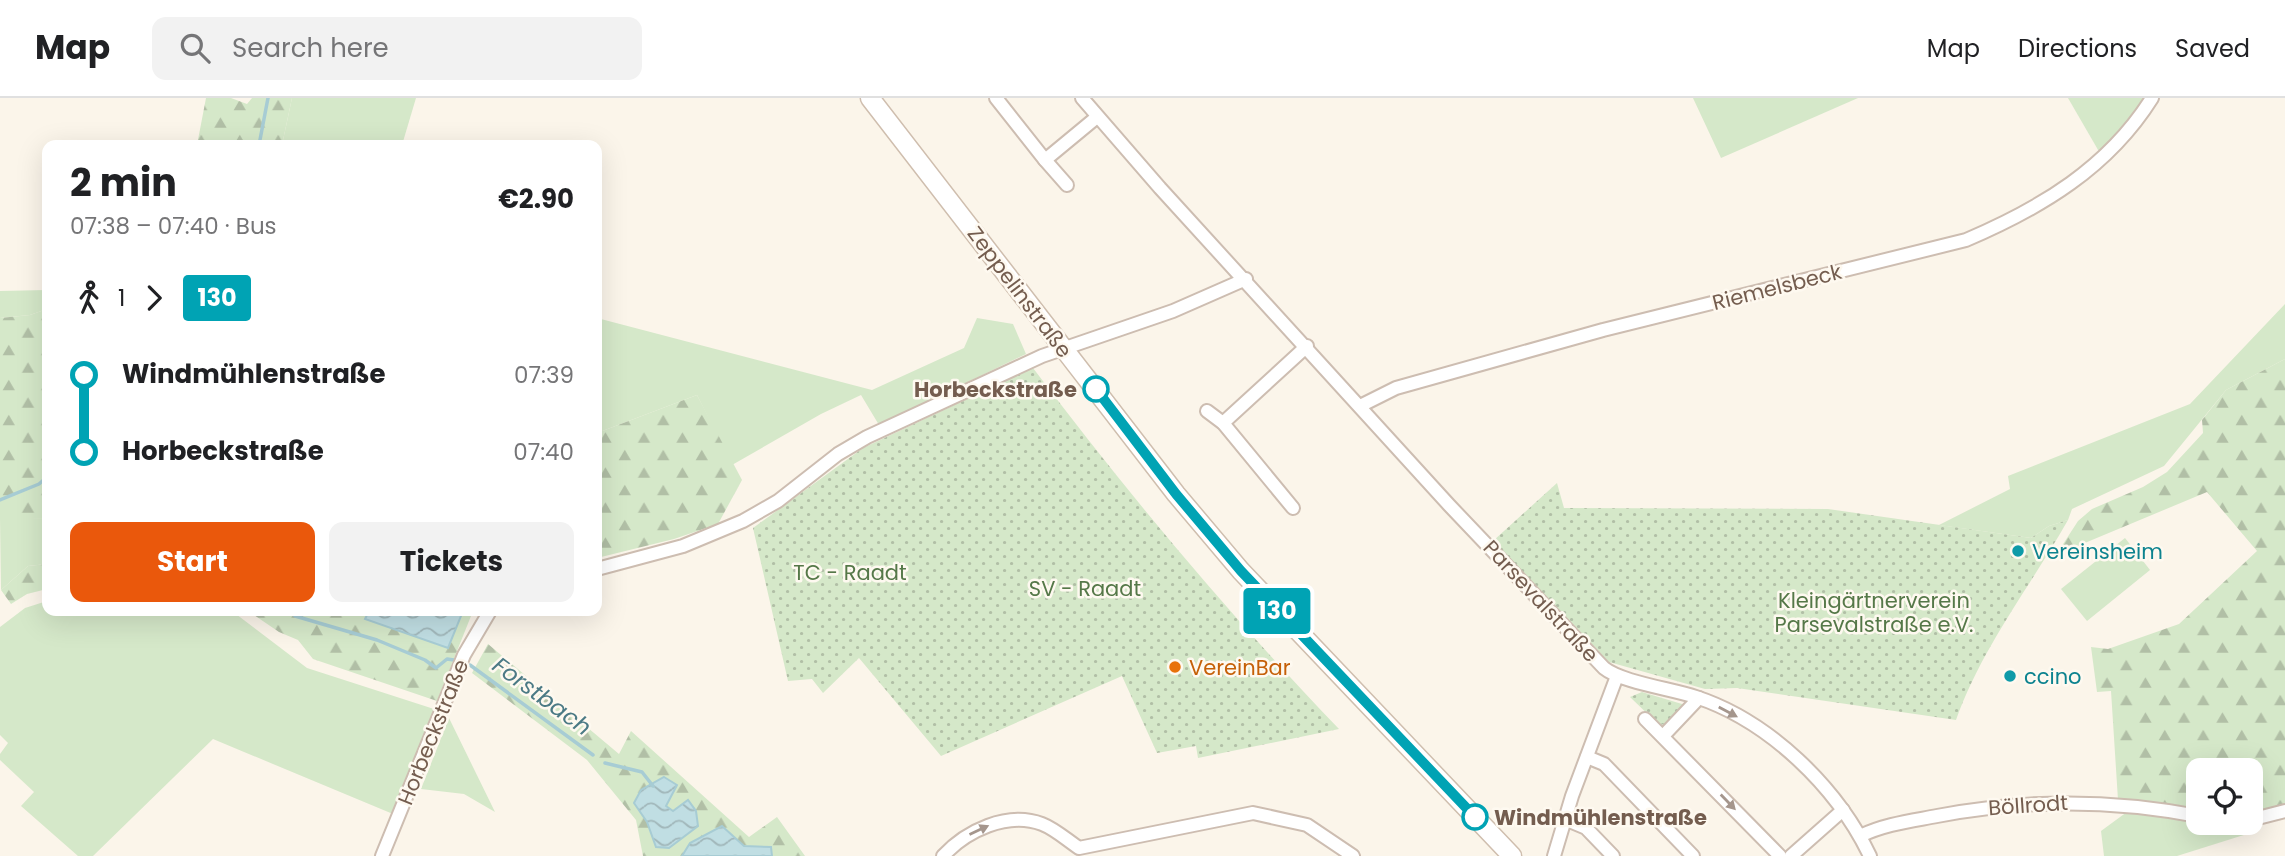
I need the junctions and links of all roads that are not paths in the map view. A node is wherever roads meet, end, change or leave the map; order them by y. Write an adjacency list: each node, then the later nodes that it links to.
1 (870, 98): 10 (main road, Zeppelinstraße)
2 (996, 98): 6 (street)
3 (1082, 98): 5 (street, Parsevalstraße)
4 (2152, 98): 11 (street, Riemelsbeck)
5 (1097, 117): 6 (street); 8 (street, Parsevalstraße)
6 (1045, 160): 7 (street)
7 (1067, 185)
8 (1246, 279): 9 (street, Parsevalstraße); 10 (street)
9 (1307, 346): 11 (street, Parsevalstraße); 13 (street)
10 (1062, 348): 15 (street); 32 (main road, Zeppelinstraße)
11 (1362, 405): 17 (street, Parsevalstraße)
12 (1207, 411): 13 (street)
13 (1223, 423): 14 (street)
14 (1293, 508)
15 (602, 568)
16 (487, 616): 29 (street, Horbeckstraße)
17 (1617, 676): 18 (street, Parsevalstraße); 21 (street)
18 (1699, 698): 20 (street); 22 (street, Parsevalstraße, one-way to 22)
19 (1645, 719): 20 (street)
20 (1664, 735): 36 (street, one-way to 36)
21 (1587, 757): 26 (street); 35 (street)
22 (1843, 810): 27 (street, Parsevalstraße); 37 (street)
23 (2285, 811): 25 (street)
24 (2186, 814): 27 (street, Böllrodt)
25 (2263, 817)
26 (1567, 820): 33 (street); 34 (street)
27 (1860, 836): 38 (street, Parsevalstraße)
28 (1081, 852): 30 (street, one-way to 28); 31 (street)
29 (382, 856)
30 (943, 856)
31 (1353, 856)
32 (1512, 856)
33 (1554, 856)
34 (1614, 856)
35 (1693, 856)
36 (1780, 856)
37 (1791, 856)
38 (1870, 856)

